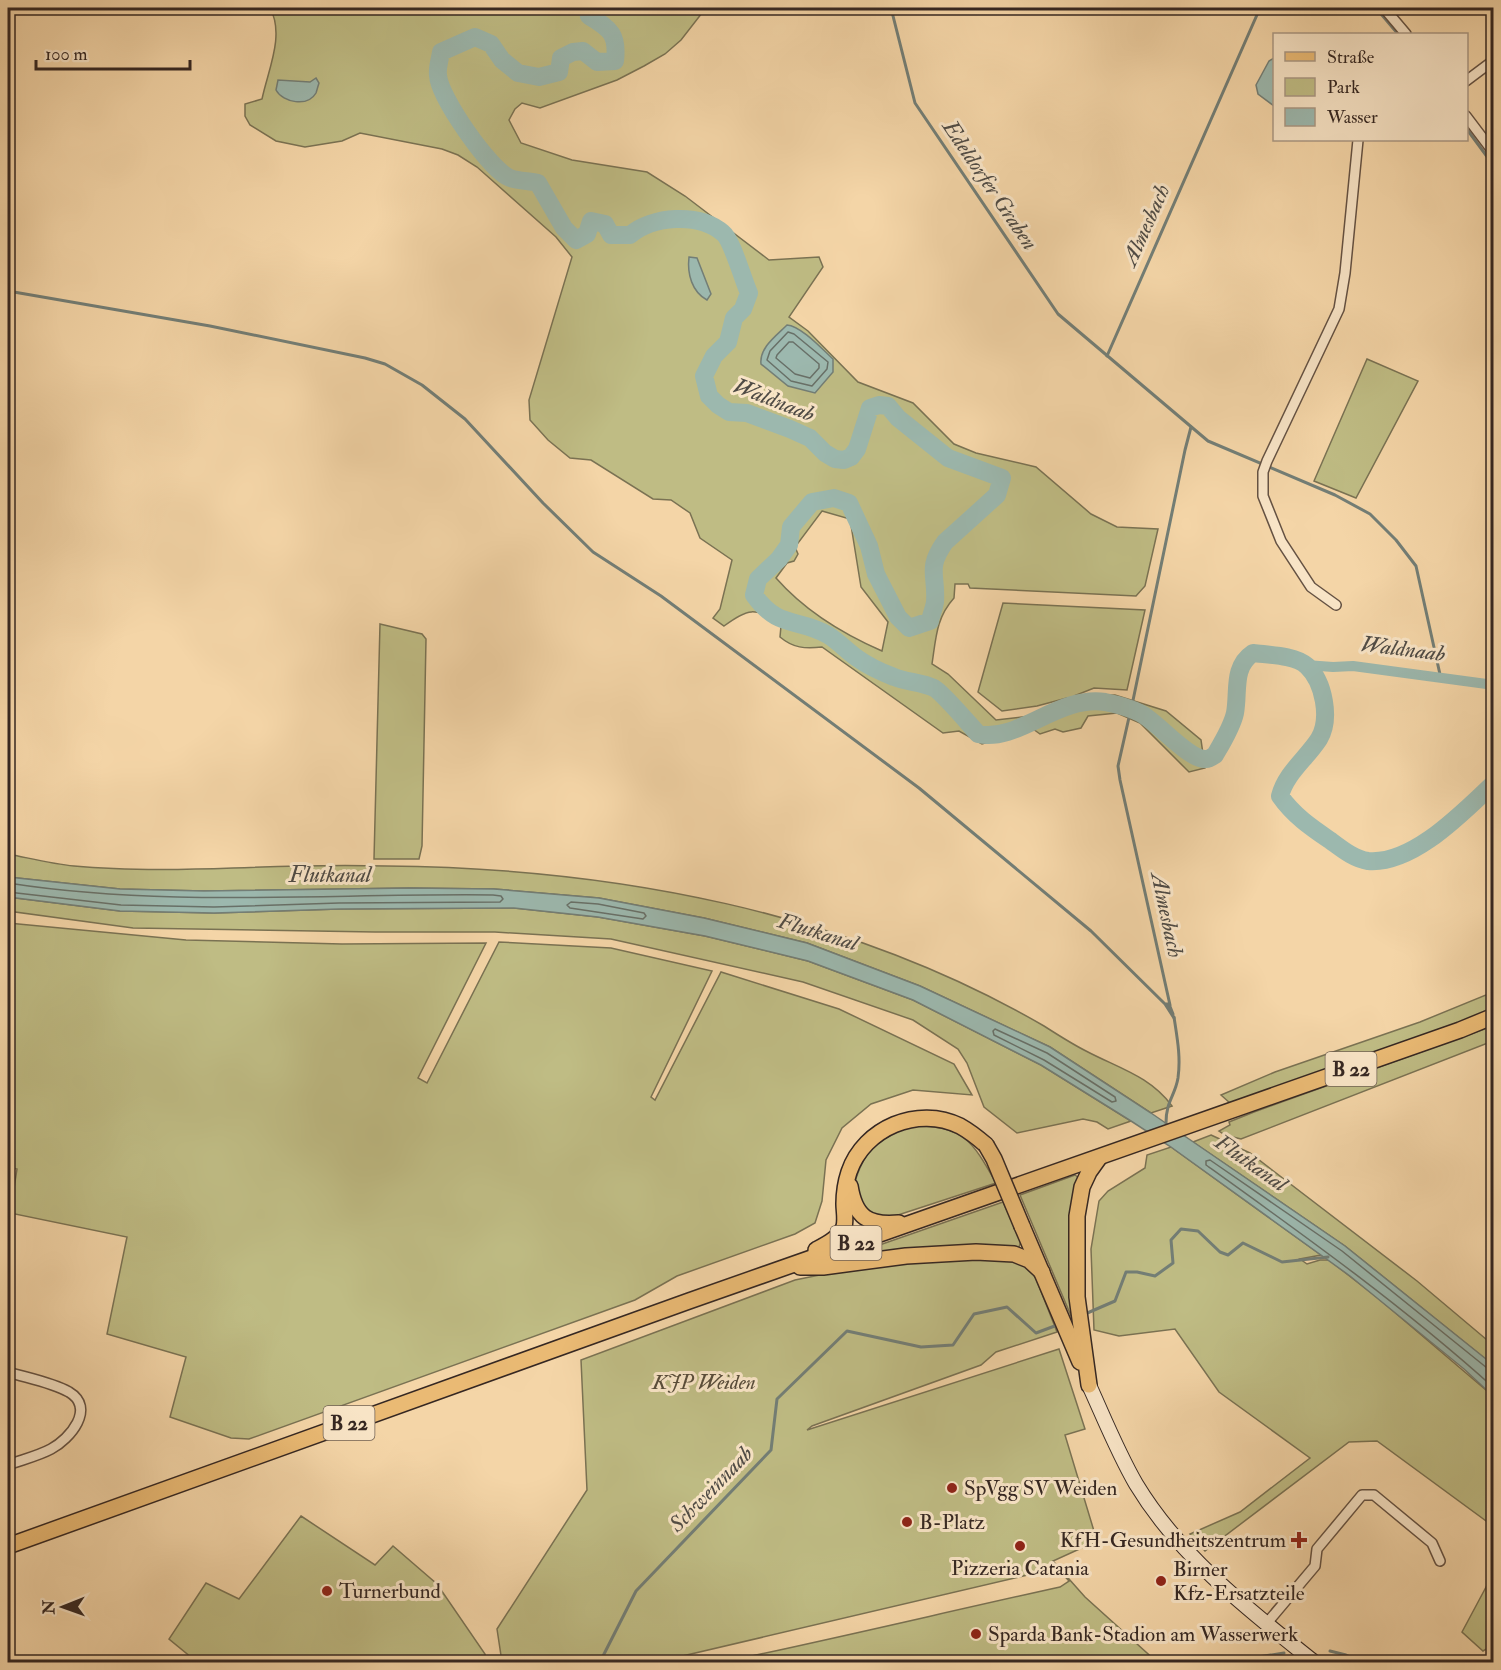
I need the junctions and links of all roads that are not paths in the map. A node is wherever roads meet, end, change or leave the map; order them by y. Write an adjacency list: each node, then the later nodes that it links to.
1 (1384, 8): 2 (street)
2 (1405, 33)
3 (1494, 60): 4 (street)
4 (1468, 80)
5 (1468, 117): 7 (street)
6 (1358, 141): 8 (street)
7 (1494, 153)
8 (1336, 605)
9 (1494, 1016): 10 (main road, B 22)
10 (1099, 1158): 12 (main road, B 22); 15 (main road)
11 (848, 1174): 12 (main road); 13 (main road); 14 (main road, bridge)
12 (928, 1218): 13 (main road, B 22)
13 (785, 1268): 14 (main road, B 22); 19 (main road, B 22)
14 (1042, 1272): 15 (main road)
15 (1079, 1348): 17 (main road)
16 (8, 1371): 18 (street)
17 (1089, 1384): 21 (street)
18 (8, 1465)
19 (8, 1546)
20 (1440, 1561): 21 (street)
21 (1267, 1623): 22 (street)
22 (1314, 1662)

